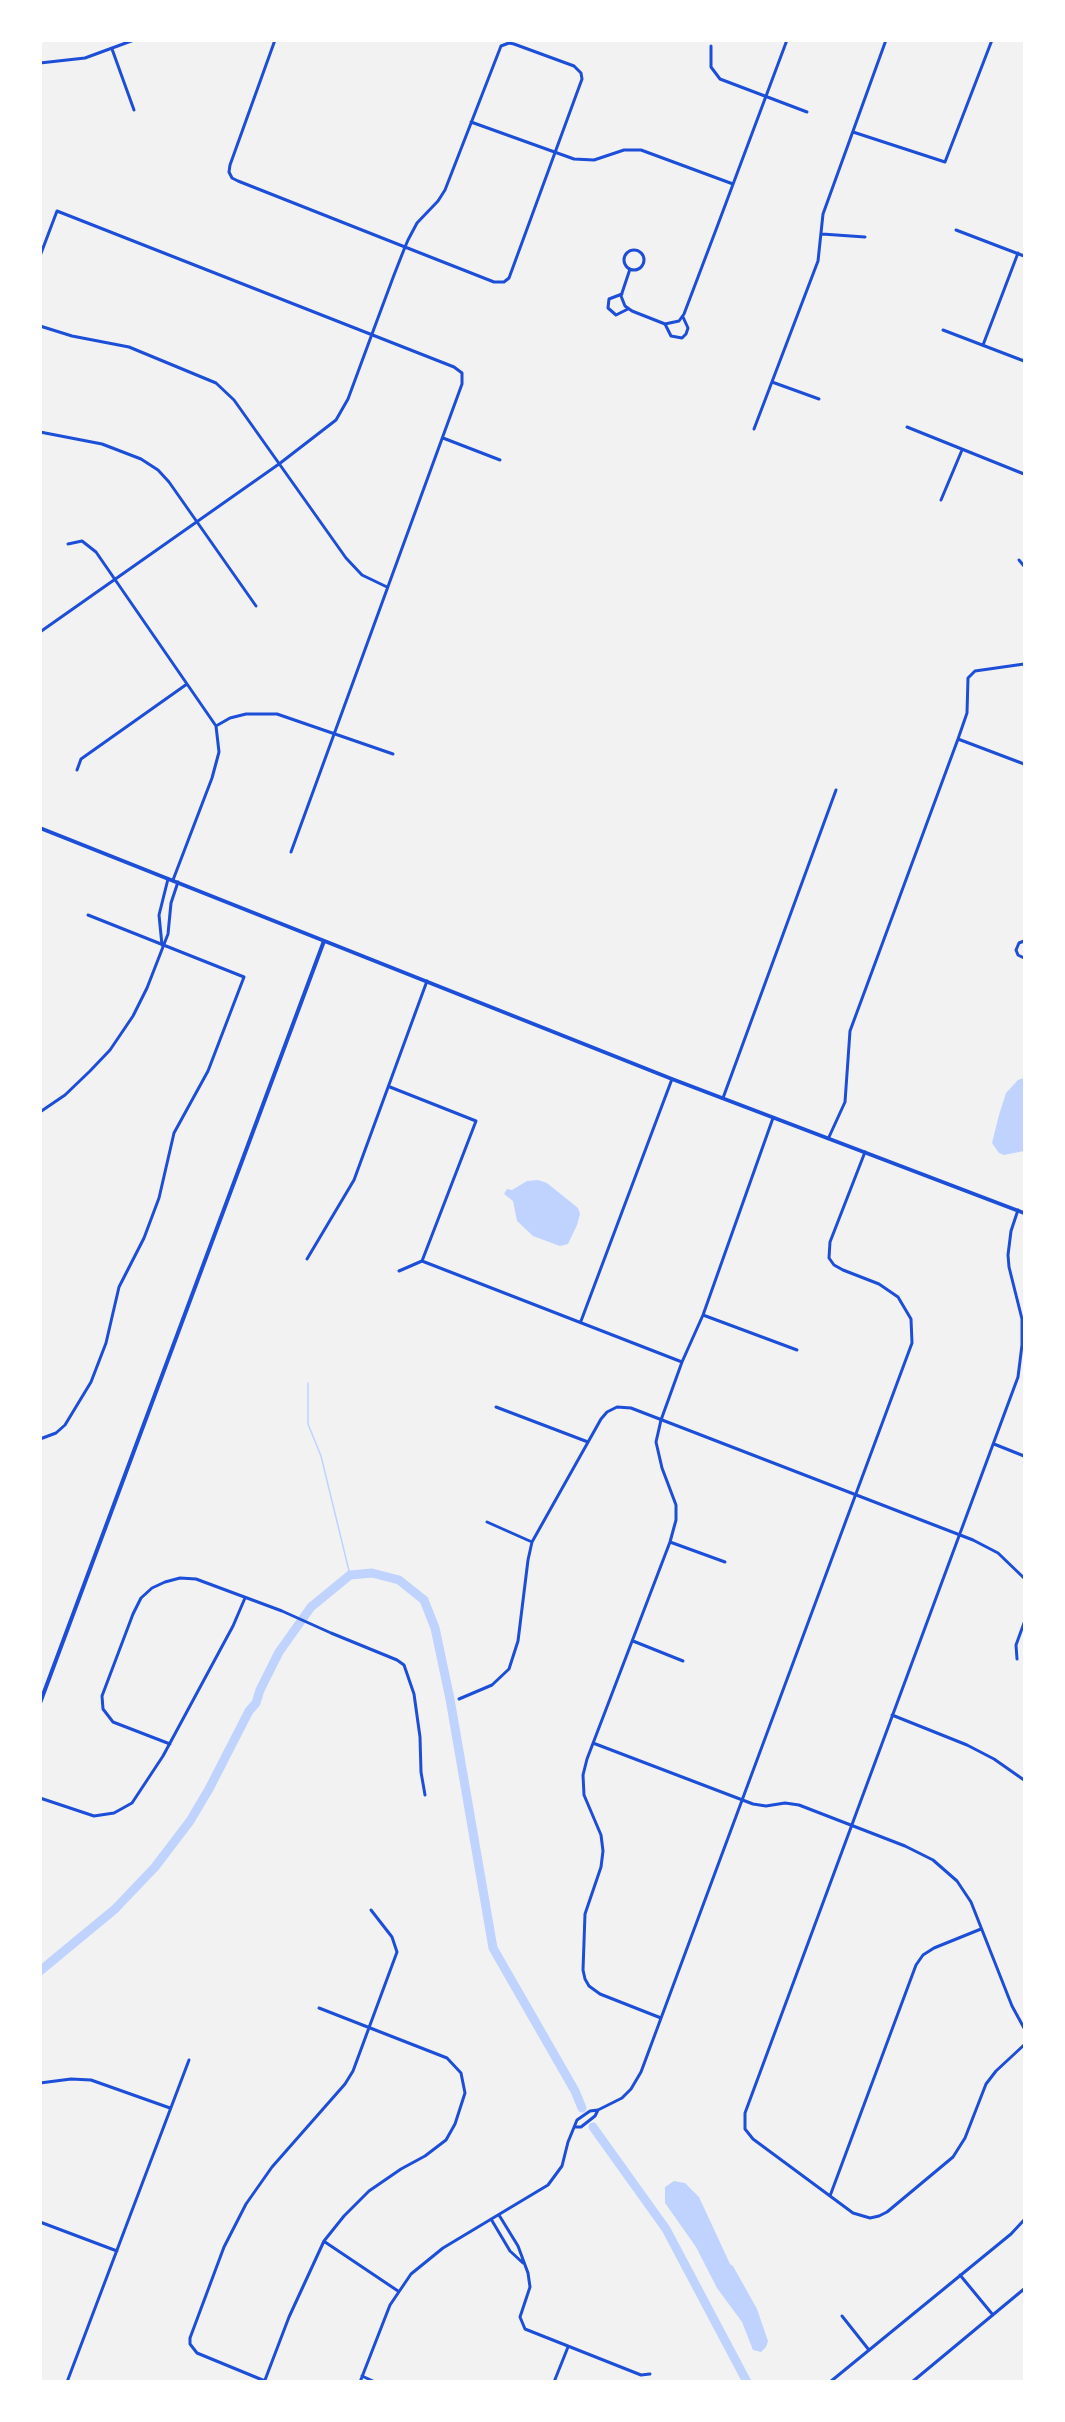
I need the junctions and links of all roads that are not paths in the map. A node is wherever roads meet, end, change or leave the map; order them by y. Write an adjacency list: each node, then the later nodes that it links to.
1 (134, 40): 7 (street)
2 (787, 40): 9 (street)
3 (886, 40): 13 (street)
4 (992, 40): 13 (street)
5 (274, 41): 19 (street)
6 (711, 46): 9 (street)
7 (112, 49): 8 (street); 10 (street)
8 (40, 63)
9 (766, 96): 11 (street); 15 (street)
10 (134, 110)
11 (807, 112)
12 (471, 122): 14 (street); 14 (street); 19 (street)
13 (853, 132): 17 (street)
14 (555, 153): 15 (street); 19 (street)
15 (733, 184): 26 (street)
16 (956, 230): 20 (street)
17 (822, 234): 18 (street); 33 (street)
18 (865, 237)
19 (405, 247): 30 (street)
20 (1018, 254): 22 (street); 31 (street)
21 (40, 256): 30 (street)
22 (1024, 256)
23 (630, 269): 23 (street); 24 (street)
24 (622, 294): 25 (street); 25 (street)
25 (628, 309): 27 (street)
26 (682, 316): 27 (street); 27 (street)
27 (665, 324)
28 (40, 326): 41 (street)
29 (943, 330): 31 (street)
30 (372, 334): 38 (street); 41 (street)
31 (983, 345): 32 (street)
32 (1024, 362)
33 (772, 382): 34 (street); 36 (street)
34 (819, 399)
35 (907, 427): 39 (street)
36 (754, 429)
37 (40, 432): 44 (street)
38 (443, 438): 40 (street); 49 (street)
39 (962, 450): 42 (street); 43 (street)
40 (500, 460)
41 (279, 464): 44 (street); 49 (street)
42 (1024, 474)
43 (941, 500)
44 (197, 521): 48 (street); 50 (street)
45 (68, 544): 48 (street)
46 (1019, 560): 47 (street)
47 (1024, 566)
48 (114, 579): 51 (street); 53 (street)
49 (387, 587): 55 (street)
50 (256, 606)
51 (40, 632)
52 (1024, 664): 56 (street)
53 (187, 684): 54 (street); 59 (street)
54 (216, 726): 55 (street); 63 (street)
55 (336, 732): 57 (street); 62 (street)
56 (958, 739): 58 (street); 75 (street)
57 (393, 754)
58 (1024, 764)
59 (77, 770)
60 (836, 790): 72 (street)
61 (40, 828): 63 (street)
62 (291, 852)
63 (173, 880): 65 (street); 67 (street); 67 (street)
64 (88, 915): 67 (street)
65 (324, 941): 69 (street); 105 (street)
66 (1024, 941): 68 (street)
67 (162, 945): 73 (street); 88 (street)
68 (1024, 958)
69 (427, 981): 70 (street); 71 (street)
70 (672, 1079): 72 (street); 83 (street)
71 (390, 1087): 79 (street); 80 (street)
72 (723, 1098): 74 (street)
73 (40, 1112)
74 (774, 1117): 75 (street); 82 (street)
75 (829, 1137): 76 (street)
76 (865, 1152): 77 (street); 92 (street)
77 (1018, 1210): 78 (street); 90 (street)
78 (1024, 1213)
79 (307, 1259)
80 (422, 1261): 81 (street); 83 (street)
81 (399, 1271)
82 (703, 1315): 84 (street); 85 (street)
83 (581, 1321): 85 (street)
84 (796, 1350)
85 (682, 1362): 87 (street)
86 (496, 1407): 89 (street)
87 (661, 1420): 89 (street); 92 (street); 96 (street)
88 (40, 1439)
89 (588, 1442): 95 (street)
90 (994, 1444): 91 (street); 94 (street)
91 (1024, 1456)
92 (855, 1495): 94 (street); 112 (street)
93 (487, 1522): 95 (street)
94 (960, 1535): 98 (street); 106 (street)
95 (532, 1542): 104 (street)
96 (670, 1542): 97 (street); 101 (street)
97 (724, 1562)
98 (1024, 1578)
99 (245, 1598): 108 (street); 108 (street); 110 (street)
100 (1024, 1623): 102 (street)
101 (633, 1641): 103 (street); 107 (street)
102 (1017, 1659)
103 (683, 1661)
104 (459, 1699)
105 (40, 1703)
106 (892, 1715): 109 (street); 113 (street)
107 (593, 1743): 112 (street); 117 (street)
108 (170, 1744): 111 (street)
109 (1024, 1780)
110 (425, 1795)
111 (40, 1798)
112 (742, 1800): 113 (street); 117 (street)
113 (852, 1825): 115 (street); 126 (street)
114 (371, 1910): 118 (street)
115 (982, 1929): 119 (street); 126 (street)
116 (319, 2008): 118 (street)
117 (662, 2018): 124 (street)
118 (370, 2027): 131 (street); 143 (street)
119 (1024, 2028)
120 (1024, 2045): 126 (street)
121 (189, 2060): 123 (street)
122 (40, 2084): 123 (street)
123 (170, 2108): 132 (street)
124 (598, 2110): 125 (street); 125 (street)
125 (576, 2127): 127 (street)
126 (830, 2196)
127 (499, 2214): 128 (street); 133 (street)
128 (491, 2219): 133 (street); 136 (street)
129 (1024, 2220): 134 (street)
130 (40, 2222): 132 (street)
131 (324, 2241): 136 (street); 143 (street)
132 (117, 2251): 144 (street)
133 (523, 2264): 139 (street)
134 (960, 2275): 137 (street); 140 (street)
135 (1024, 2289): 137 (street)
136 (399, 2290): 142 (street)
137 (993, 2315): 149 (street)
138 (842, 2316): 140 (street)
139 (568, 2347): 141 (street); 147 (street)
140 (868, 2350): 148 (street)
141 (650, 2374)
142 (362, 2376): 145 (street); 146 (street)
143 (265, 2381)
144 (67, 2382)
145 (360, 2382)
146 (375, 2382)
147 (554, 2382)
148 (830, 2382)
149 (912, 2382)

